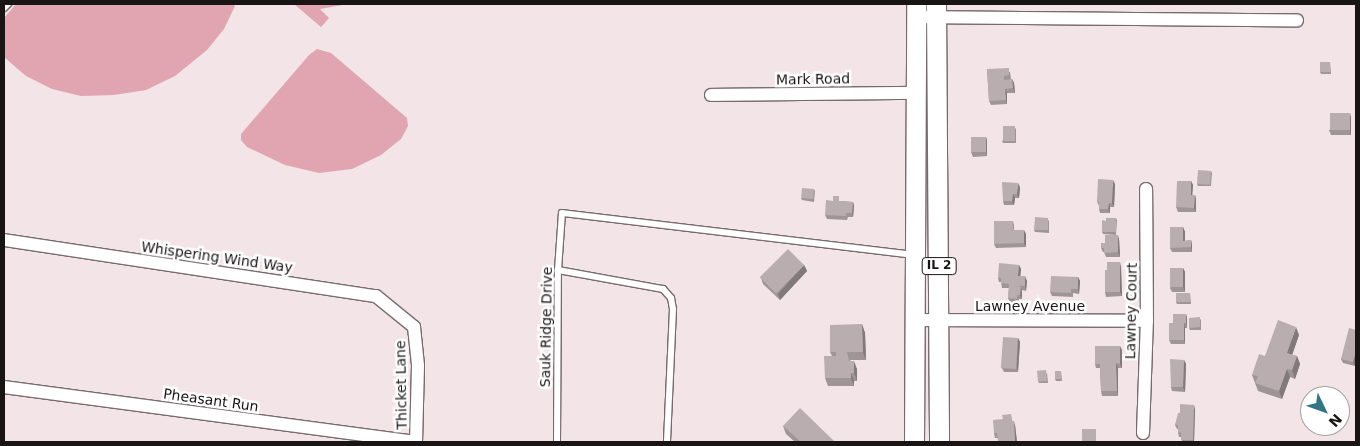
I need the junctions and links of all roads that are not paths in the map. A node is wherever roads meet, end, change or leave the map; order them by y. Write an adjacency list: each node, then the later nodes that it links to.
1 (8, 4): 2 (lane)
2 (4, 8)
3 (916, 10): 4 (street); 6 (main road, IL 2)
4 (936, 10): 5 (street); 13 (main road, IL 2)
5 (1297, 20)
6 (916, 93): 7 (street, Mark Road); 10 (main road, IL 2)
7 (711, 95)
8 (1146, 189): 14 (street, Lawney Court)
9 (4, 240): 15 (street, Whispering Wind Way)
10 (915, 255): 11 (lane, Sauk Ridge Drive); 12 (main road, IL 2)
11 (558, 270): 19 (lane, Sauk Ridge Drive); 20 (lane)
12 (914, 320): 13 (street, Lawney Avenue); 21 (main road, IL 2)
13 (940, 320): 14 (street, Lawney Avenue); 22 (main road, IL 2)
14 (1147, 321): 17 (street, Lawney Court)
15 (414, 327): 18 (street, Thicket Lane)
16 (4, 388): 18 (street, Pheasant Run)
17 (1143, 433)
18 (415, 442)
19 (557, 442)
20 (667, 442)
21 (914, 442)
22 (940, 442)

